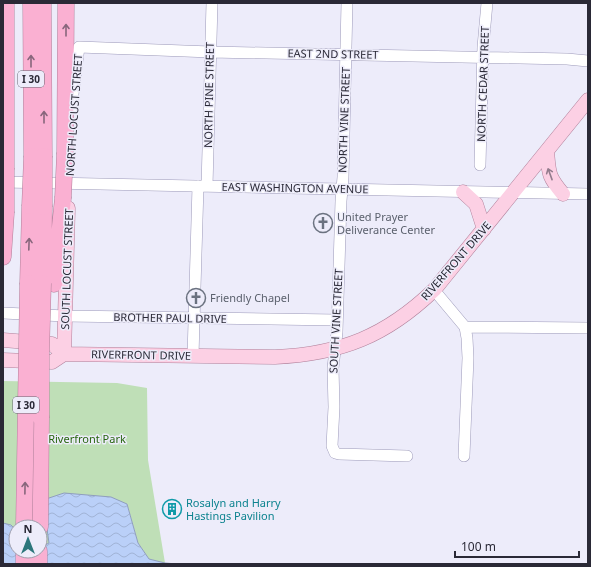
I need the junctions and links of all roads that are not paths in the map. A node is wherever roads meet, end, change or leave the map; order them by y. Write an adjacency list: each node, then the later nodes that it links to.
1 (6, 3): 17 (highway, I 30)
2 (31, 3): 15 (highway, I 30, one-way to 2)
3 (43, 3): 15 (highway, one-way to 3)
4 (66, 3): 27 (highway, one-way to 4, bridge)
5 (212, 3): 9 (street, NORTH PINE STREET)
6 (347, 3): 10 (street, NORTH VINE STREET)
7 (487, 3): 11 (street, NORTH CEDAR STREET)
8 (79, 47): 9 (street, EAST 2ND STREET); 18 (street, NORTH LOCUST STREET)
9 (211, 52): 10 (street, EAST 2ND STREET); 19 (street, NORTH PINE STREET)
10 (346, 54): 11 (street, EAST 2ND STREET); 20 (street, NORTH VINE STREET)
11 (482, 58): 12 (street, EAST 2ND STREET); 16 (street, NORTH CEDAR STREET)
12 (588, 61)
13 (588, 100): 14 (main road, RIVERFRONT DRIVE)
14 (547, 151): 22 (main road, RIVERFRONT DRIVE); 23 (main road, one-way to 14)
15 (38, 156): 27 (highway, I 30, one-way to 15, bridge)
16 (480, 165)
17 (5, 175): 18 (street, EAST WASHINGTON AVENUE); 26 (highway, I 30, bridge)
18 (70, 184): 19 (street, EAST WASHINGTON AVENUE); 30 (main road, SOUTH LOCUST STREET)
19 (203, 186): 20 (street, EAST WASHINGTON AVENUE); 31 (street, NORTH PINE STREET)
20 (342, 190): 21 (street, EAST WASHINGTON AVENUE); 32 (street, SOUTH VINE STREET)
21 (463, 192): 22 (street, EAST WASHINGTON AVENUE); 25 (main road)
22 (513, 193): 23 (street, EAST WASHINGTON AVENUE); 25 (main road, RIVERFRONT DRIVE)
23 (563, 194): 24 (street, EAST WASHINGTON AVENUE)
24 (588, 194)
25 (484, 229): 28 (main road, RIVERFRONT DRIVE)
26 (3, 257)
27 (42, 283): 42 (highway, I 30, one-way to 27, bridge); 43 (highway, bridge)
28 (434, 290): 33 (street); 36 (main road, RIVERFRONT DRIVE)
29 (3, 313): 30 (street, BROTHER PAUL DRIVE)
30 (65, 316): 31 (street, BROTHER PAUL DRIVE); 37 (main road, SOUTH LOCUST STREET)
31 (194, 318): 32 (street, BROTHER PAUL DRIVE); 38 (street, NORTH PINE STREET)
32 (337, 320): 36 (street, SOUTH VINE STREET)
33 (465, 326): 34 (street); 41 (street)
34 (588, 328)
35 (3, 340): 37 (main road)
36 (336, 349): 38 (main road, RIVERFRONT DRIVE); 40 (street, SOUTH VINE STREET)
37 (64, 354): 38 (main road, RIVERFRONT DRIVE); 39 (main road, RIVERFRONT DRIVE)
38 (193, 356)
39 (3, 360)
40 (407, 456)
41 (464, 456)
42 (25, 519)
43 (40, 519)

